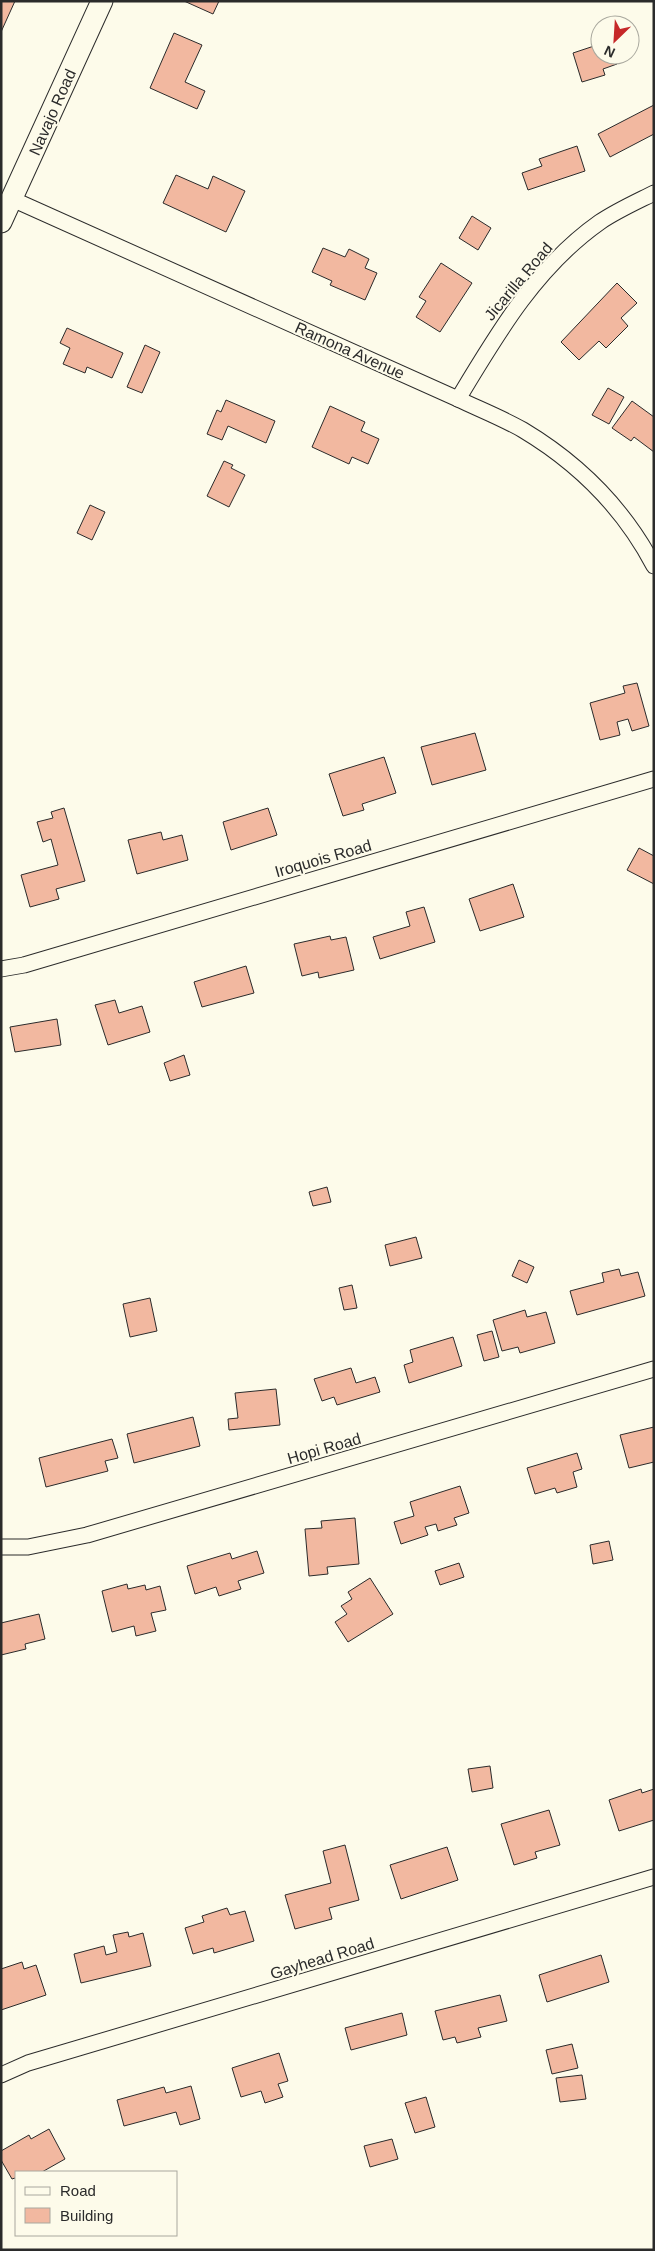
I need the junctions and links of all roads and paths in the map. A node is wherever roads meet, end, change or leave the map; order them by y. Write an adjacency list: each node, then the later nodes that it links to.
1 (102, 1): 3 (main road, Navajo Road)
2 (654, 193): 5 (street, Jicarilla Road)
3 (6, 197): 4 (main road, Navajo Road); 5 (street, Ramona Avenue)
4 (1, 222)
5 (458, 398): 6 (street, Ramona Avenue)
6 (654, 566)
7 (654, 779): 8 (street, Iroquois Road)
8 (1, 969)
9 (654, 1369): 10 (street, Hopi Road)
10 (1, 1547)
11 (654, 1877): 12 (street, Gayhead Road)
12 (1, 2075)

